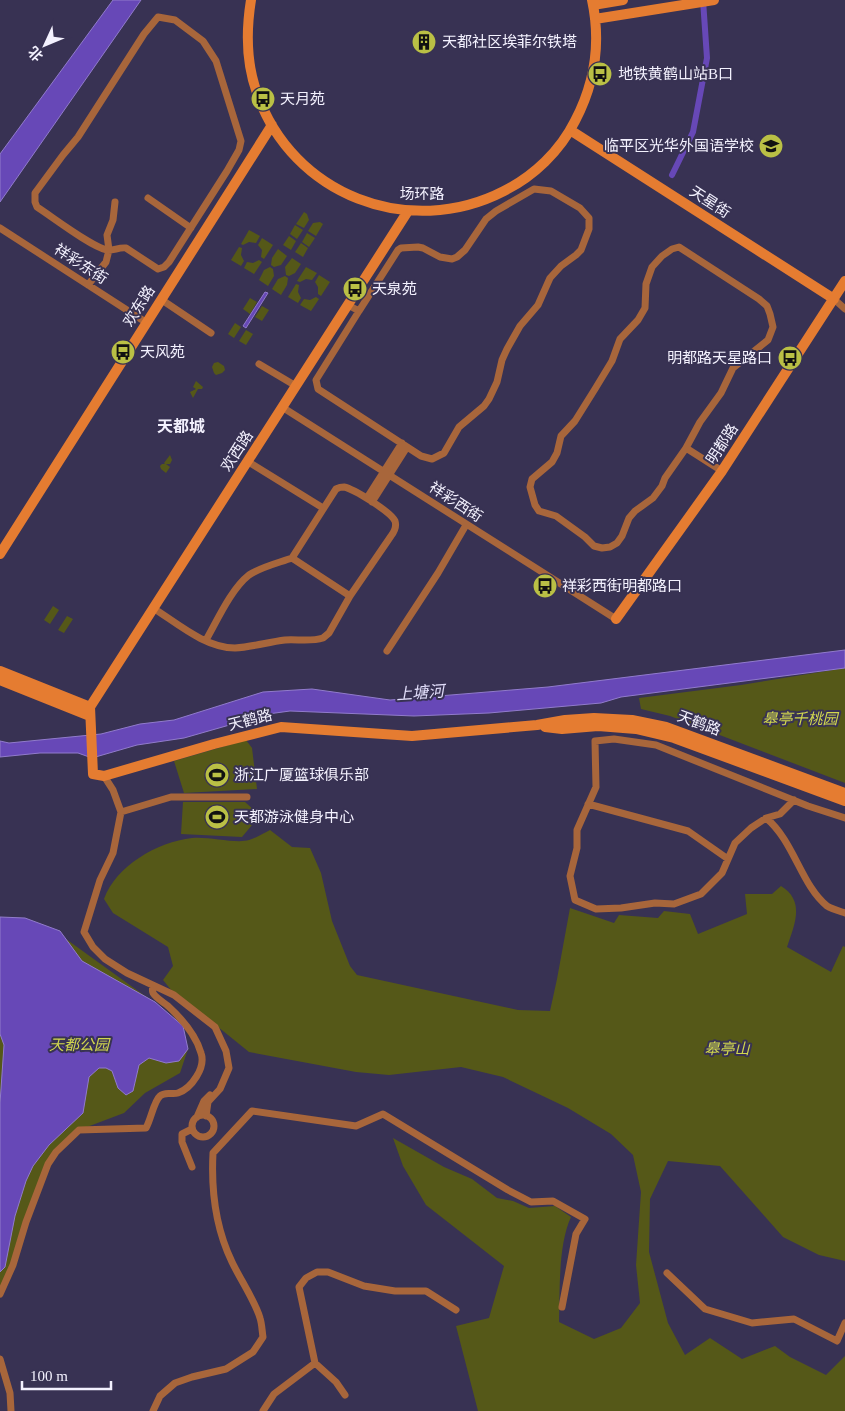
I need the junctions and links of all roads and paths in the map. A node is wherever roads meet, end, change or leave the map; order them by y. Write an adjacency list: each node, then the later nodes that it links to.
1 (251, 0): 6 (main road, 场环路)
2 (623, 0): 4 (main road)
3 (714, 0): 5 (main road)
4 (593, 2): 5 (main road, 场环路)
5 (595, 19): 7 (main road, 场环路)
6 (272, 126): 9 (main road, 欢东路); 12 (main road, 场环路)
7 (570, 130): 12 (main road, 场环路); 18 (main road, 天星街)
8 (227, 171): 9 (street); 14 (street); 15 (street)
9 (239, 178): 19 (main road, 欢东路)
10 (148, 198): 14 (street)
11 (115, 202): 15 (street)
12 (408, 211): 20 (main road, 欢西路)
13 (0, 228): 17 (street, 祥彩东街)
14 (191, 228): 15 (street)
15 (109, 250): 17 (street)
16 (845, 281): 18 (main road, 明都路)
17 (88, 285): 23 (street, 祥彩东街)
18 (834, 299): 21 (street); 31 (main road, 明都路)
19 (162, 300): 23 (main road, 欢东路); 24 (street)
20 (348, 305): 22 (street); 26 (main road, 欢西路)
21 (845, 309)
22 (359, 312): 28 (street); 28 (street)
23 (147, 323): 36 (main road, 欢东路)
24 (211, 333)
25 (259, 364): 26 (street)
26 (296, 386): 27 (main road, 欢西路)
27 (282, 407): 30 (main road, 欢西路); 32 (street, 祥彩西街)
28 (405, 445): 32 (street)
29 (686, 448): 29 (street); 31 (street)
30 (248, 461): 34 (street); 39 (main road, 欢西路)
31 (722, 471): 40 (main road, 明都路)
32 (386, 474): 33 (street); 35 (street, 祥彩西街)
33 (370, 500): 34 (street); 38 (street)
34 (323, 508): 37 (street)
35 (466, 525): 40 (street, 祥彩西街); 42 (street)
36 (0, 554)
37 (292, 558): 38 (street); 41 (street)
38 (350, 596): 41 (street)
39 (153, 608): 41 (street); 45 (main road, 欢西路)
40 (616, 619)
41 (206, 640)
42 (387, 651)
43 (0, 671): 45 (main road)
44 (0, 680): 45 (main road)
45 (90, 711): 47 (main road)
46 (537, 725): 47 (main road, 天鹤路); 48 (main road, 天鹤路); 51 (main road, 天鹤路)
47 (104, 776): 53 (street)
48 (845, 792)
49 (247, 797): 53 (street)
50 (794, 800): 52 (street); 54 (street); 55 (street)
51 (845, 801)
52 (588, 804): 56 (street); 56 (street)
53 (121, 812): 58 (street)
54 (766, 818): 56 (street); 57 (street)
55 (845, 818)
56 (728, 859)
57 (845, 913)
58 (153, 986): 59 (street); 65 (street)
59 (229, 1068): 60 (street); 61 (street)
60 (197, 1116): 61 (street); 62 (street)
61 (206, 1116): 62 (street)
62 (192, 1129): 63 (street)
63 (192, 1167)
64 (667, 1273): 68 (street)
65 (0, 1294)
66 (562, 1307): 73 (street)
67 (456, 1310): 70 (street)
68 (845, 1323)
69 (0, 1360): 72 (street)
70 (315, 1363): 71 (street); 74 (street)
71 (345, 1395)
72 (11, 1411)
73 (153, 1411)
74 (263, 1411)

